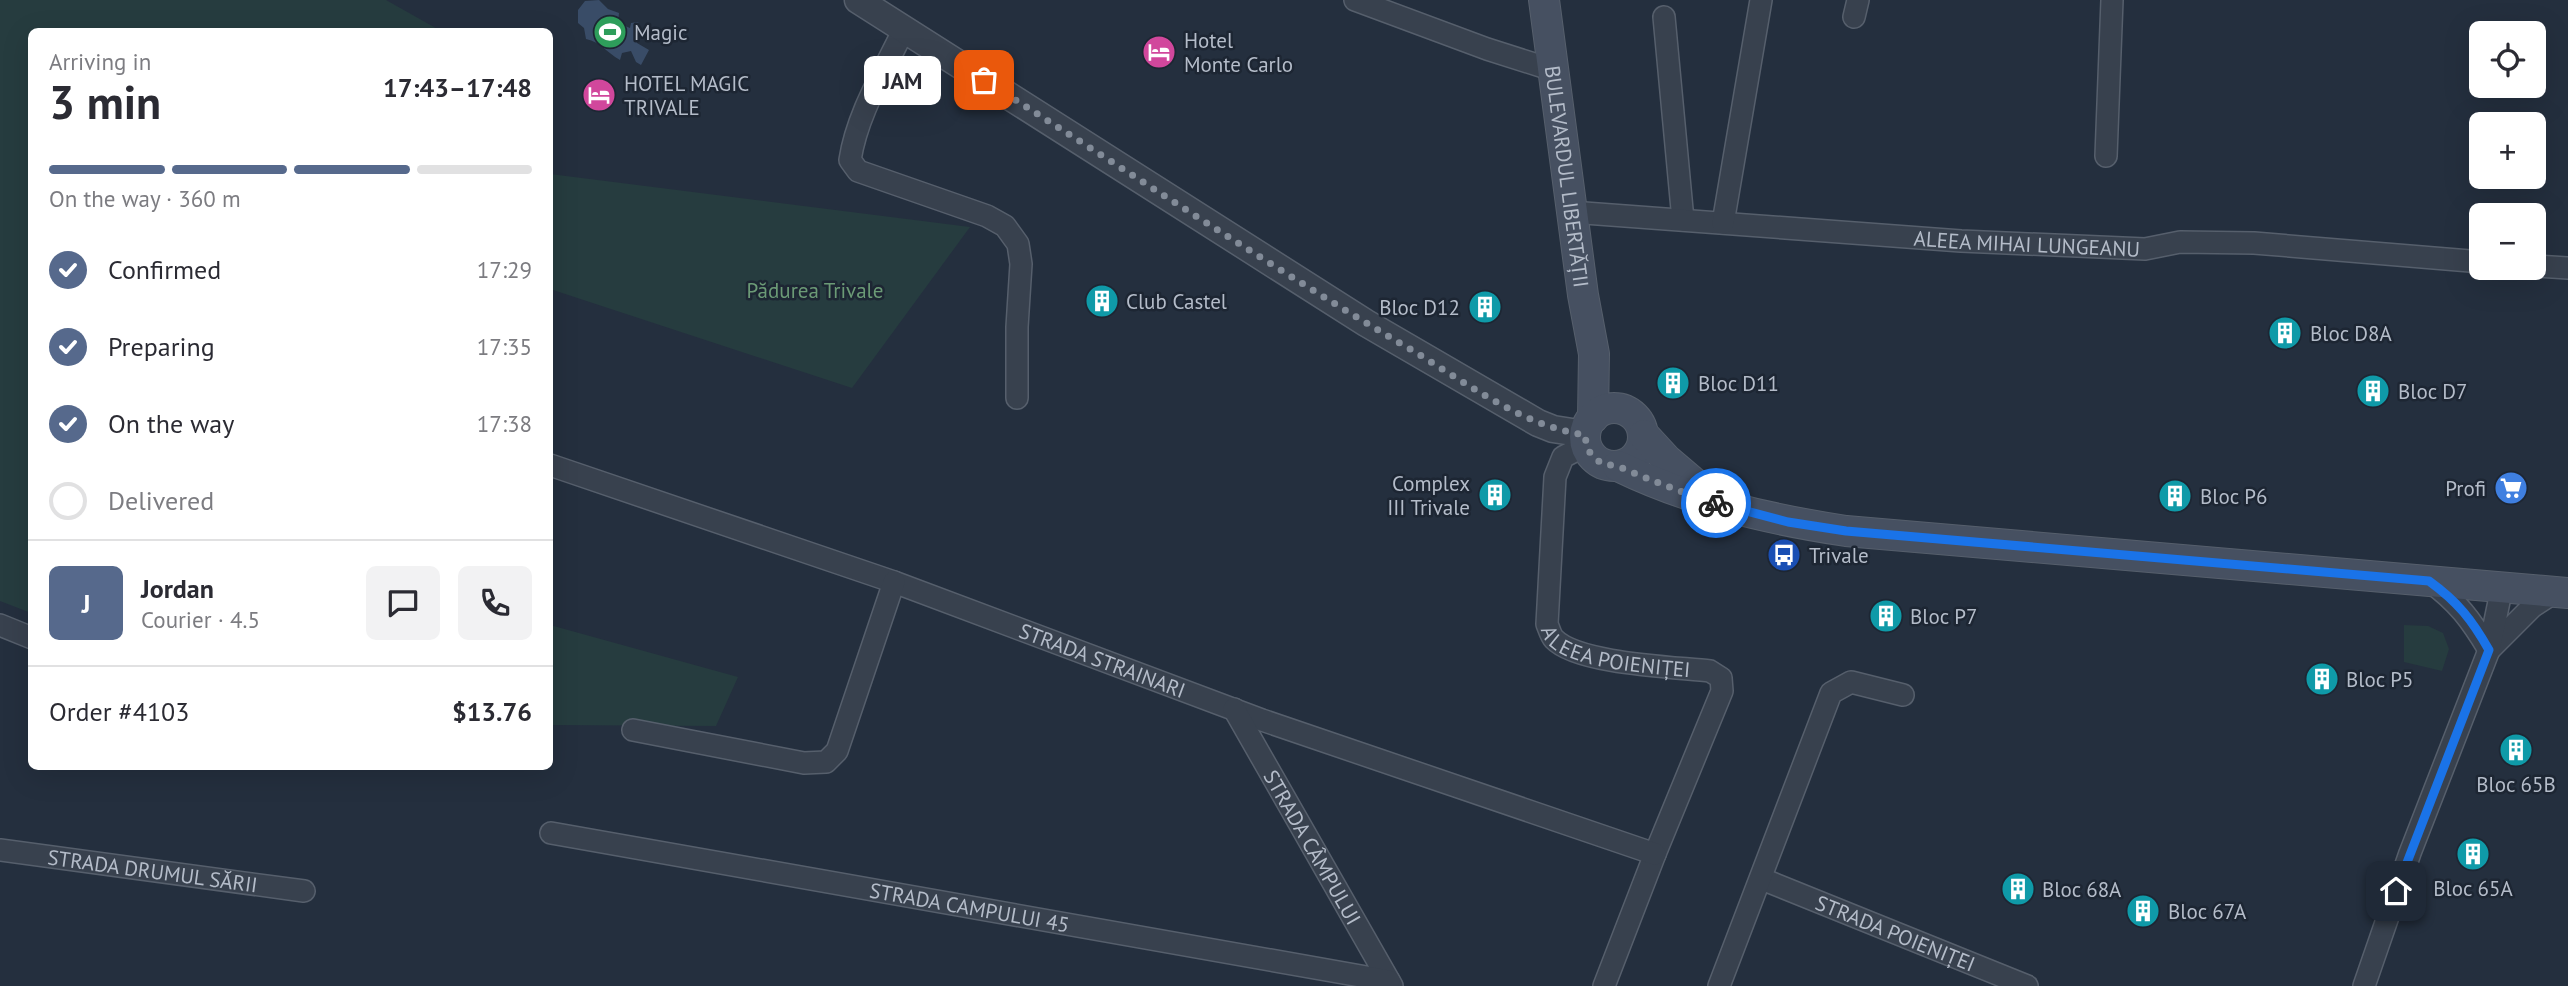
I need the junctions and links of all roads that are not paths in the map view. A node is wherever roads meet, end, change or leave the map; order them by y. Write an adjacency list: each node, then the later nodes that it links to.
1 (858, 0): 7 (street)
2 (1355, 0): 8 (street)
3 (1544, 0): 8 (main road, BULEVARDUL LIBERTĂȚII)
4 (1761, 0): 12 (street)
5 (2112, 0): 9 (street)
6 (1664, 17): 11 (street)
7 (904, 29): 17 (street); 19 (street)
8 (1553, 70): 10 (main road, BULEVARDUL LIBERTĂȚII)
9 (2106, 156)
10 (1571, 212): 11 (street, ALEEA MIHAI LUNGEANU); 16 (main road, BULEVARDUL LIBERTĂȚII)
11 (1682, 220): 12 (street, ALEEA MIHAI LUNGEANU)
12 (1723, 223): 13 (street, ALEEA MIHAI LUNGEANU)
13 (2469, 261)
14 (2546, 267): 15 (street)
15 (2568, 268)
16 (1594, 354): 18 (main road, BULEVARDUL LIBERTĂȚII); 19 (main road, BULEVARDUL LIBERTĂȚII)
17 (1017, 398)
18 (1635, 423): 19 (main road); 21 (main road); 22 (main road, BULEVARDUL LIBERTĂȚII)
19 (1588, 432): 21 (main road); 35 (street, ALEEA POIENIȚEI)
20 (553, 466): 24 (street, STRADA STRAINARI)
21 (1618, 466): 22 (main road, BULEVARDUL LIBERTĂȚII)
22 (1720, 504): 23 (main road, BULEVARDUL LIBERTĂȚII)
23 (2429, 581): 25 (main road, BULEVARDUL LIBERTĂȚII); 29 (street)
24 (894, 582): 31 (street, STRADA STRAINARI); 32 (street)
25 (2502, 587): 26 (main road, BULEVARDUL LIBERTĂȚII); 29 (street)
26 (2561, 593): 29 (street)
27 (0, 625): 28 (street)
28 (28, 636)
29 (2489, 650): 42 (street)
30 (1903, 695): 36 (street)
31 (1234, 709): 35 (street, STRADA STRAINARI); 38 (street, STRADA CÂMPULUI)
32 (633, 730)
33 (551, 833): 38 (street, STRADA CAMPULUI 45)
34 (0, 850): 37 (street, STRADA DRUMUL SĂRII)
35 (1655, 854): 39 (street, ALEEA POIENIȚEI)
36 (1762, 879): 40 (street); 41 (street, STRADA POIENIȚEI)
37 (304, 891)
38 (1391, 984)
39 (1604, 986)
40 (1719, 986)
41 (2027, 986)
42 (2364, 986)

